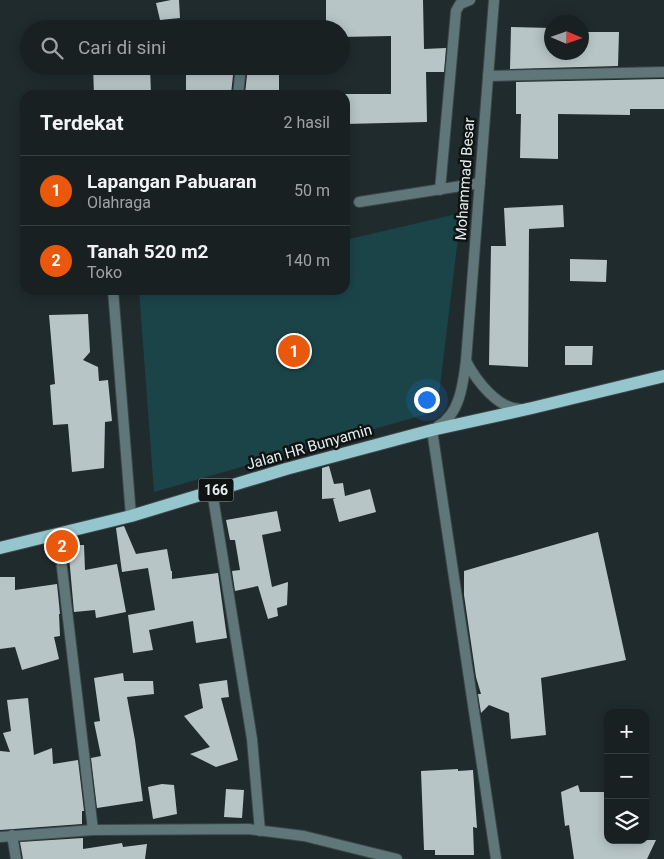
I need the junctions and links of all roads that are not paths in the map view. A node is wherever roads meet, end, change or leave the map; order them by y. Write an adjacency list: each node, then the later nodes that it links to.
1 (470, 0): 8 (street)
2 (494, 0): 5 (street, Mohammad Besar)
3 (664, 72): 5 (street)
4 (241, 75): 6 (street)
5 (488, 76): 7 (street, Mohammad Besar)
6 (239, 90)
7 (480, 183): 8 (street); 11 (street, Mohammad Besar)
8 (440, 190): 9 (street)
9 (359, 202)
10 (113, 295): 16 (street)
11 (466, 361): 13 (street); 14 (street, Jalan HR Bunyamin)
12 (664, 376): 13 (main road, 166)
13 (532, 408): 14 (main road, 166)
14 (432, 430): 15 (main road, Jalan HR Bunyamin / 166); 25 (street)
15 (212, 492): 16 (main road, Jalan HR Bunyamin / 166); 20 (street)
16 (131, 516): 17 (main road, Jalan HR Bunyamin / 166)
17 (58, 534): 18 (main road, Jalan HR Bunyamin / 166); 19 (street)
18 (0, 548)
19 (93, 830): 20 (street); 21 (street)
20 (260, 831): 24 (street)
21 (12, 835): 22 (street); 23 (street)
22 (0, 837)
23 (16, 859)
24 (397, 859)
25 (496, 859)

